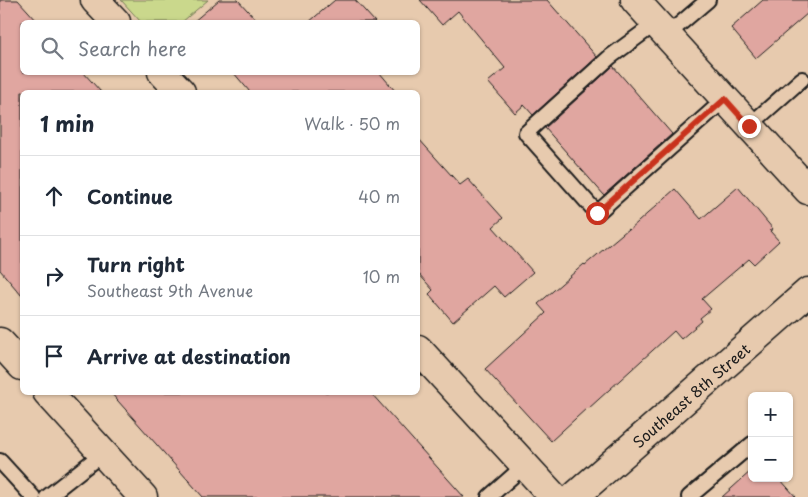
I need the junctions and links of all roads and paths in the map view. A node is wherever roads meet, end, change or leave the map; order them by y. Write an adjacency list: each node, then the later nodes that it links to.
1 (95, 0): 4 (main road)
2 (635, 0): 5 (main road)
3 (700, 2): 5 (lane)
4 (114, 20)
5 (662, 29): 9 (main road); 9 (lane)
6 (165, 75): 8 (main road)
7 (802, 79): 10 (lane)
8 (179, 90)
9 (725, 99): 10 (main road)
10 (749, 126): 11 (main road)
11 (808, 190)
12 (808, 292): 26 (main road, Southeast 8th Street)
13 (0, 342): 15 (main road)
14 (420, 351): 20 (main road)
15 (20, 364)
16 (50, 395): 18 (main road)
17 (748, 447): 27 (lane)
18 (103, 453): 22 (lane); 23 (main road)
19 (0, 461): 21 (lane)
20 (525, 465): 24 (lane); 25 (main road)
21 (34, 497)
22 (47, 497)
23 (143, 497)
24 (489, 497)
25 (554, 497)
26 (574, 497)
27 (689, 497)

